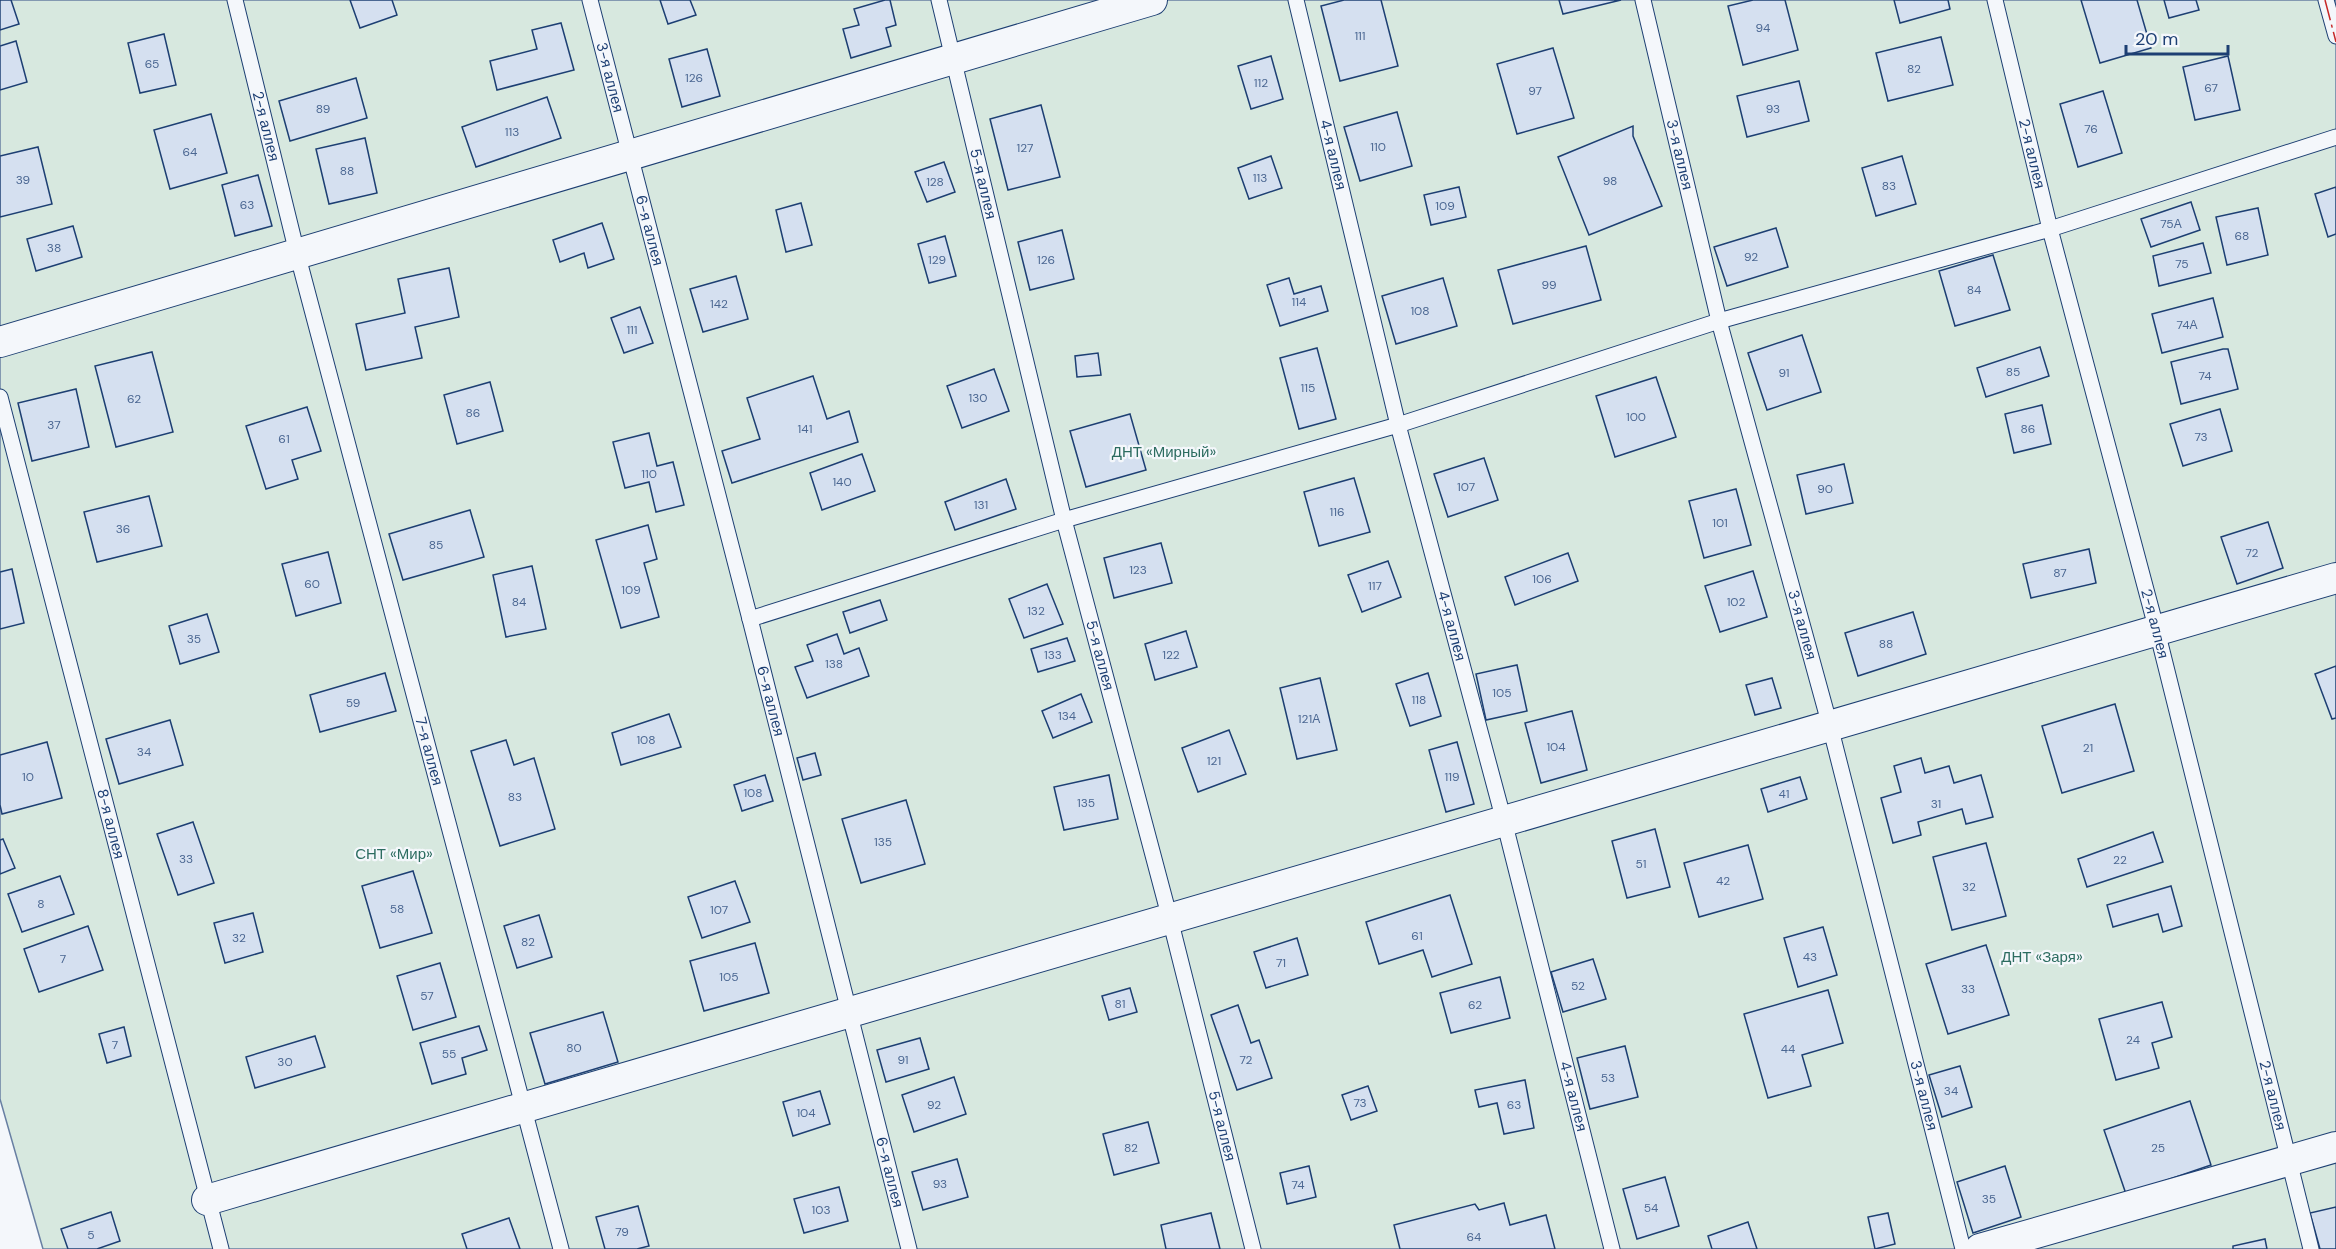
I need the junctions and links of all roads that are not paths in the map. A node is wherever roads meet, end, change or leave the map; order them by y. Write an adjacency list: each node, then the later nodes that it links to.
1 (234, 0): 14 (lane, 2-я аллея)
2 (590, 0): 12 (lane, 3-я аллея)
3 (939, 0): 10 (lane)
4 (1152, 0): 10 (street)
5 (1296, 0): 18 (lane, 4-я аллея)
6 (1643, 0): 15 (lane, 3-я аллея)
7 (1995, 0): 13 (lane, 2-я аллея)
8 (2326, 0): 9 (lane)
9 (2336, 36)
10 (954, 59): 12 (street); 19 (lane, 5-я аллея)
11 (2336, 137): 13 (lane)
12 (630, 155): 14 (street); 21 (lane, 6-я аллея)
13 (2050, 229): 15 (lane); 22 (lane, 2-я аллея)
14 (297, 254): 16 (street); 27 (lane, 7-я аллея)
15 (1719, 321): 18 (lane); 23 (lane, 3-я аллея)
16 (0, 342)
17 (0, 397): 30 (lane, 8-я аллея)
18 (1398, 425): 19 (lane); 24 (lane, 4-я аллея)
19 (1064, 520): 21 (lane); 25 (lane, 5-я аллея)
20 (2336, 578): 22 (street)
21 (750, 619): 26 (lane, 6-я аллея)
22 (2157, 631): 23 (street); 29 (lane, 2-я аллея)
23 (1830, 726): 24 (street); 36 (lane, 3-я аллея)
24 (1504, 821): 25 (street); 35 (lane, 4-я аллея)
25 (1170, 919): 26 (street); 34 (lane, 5-я аллея)
26 (849, 1012): 27 (street); 33 (lane, 6-я аллея)
27 (523, 1108): 30 (street); 32 (lane, 7-я аллея)
28 (2336, 1147): 29 (street)
29 (2290, 1160): 37 (street); 38 (lane, 2-я аллея)
30 (207, 1200): 31 (lane, 8-я аллея)
31 (221, 1249)
32 (561, 1249)
33 (909, 1249)
34 (1253, 1249)
35 (1612, 1249)
36 (1963, 1249)
37 (1980, 1249)
38 (2311, 1249)

